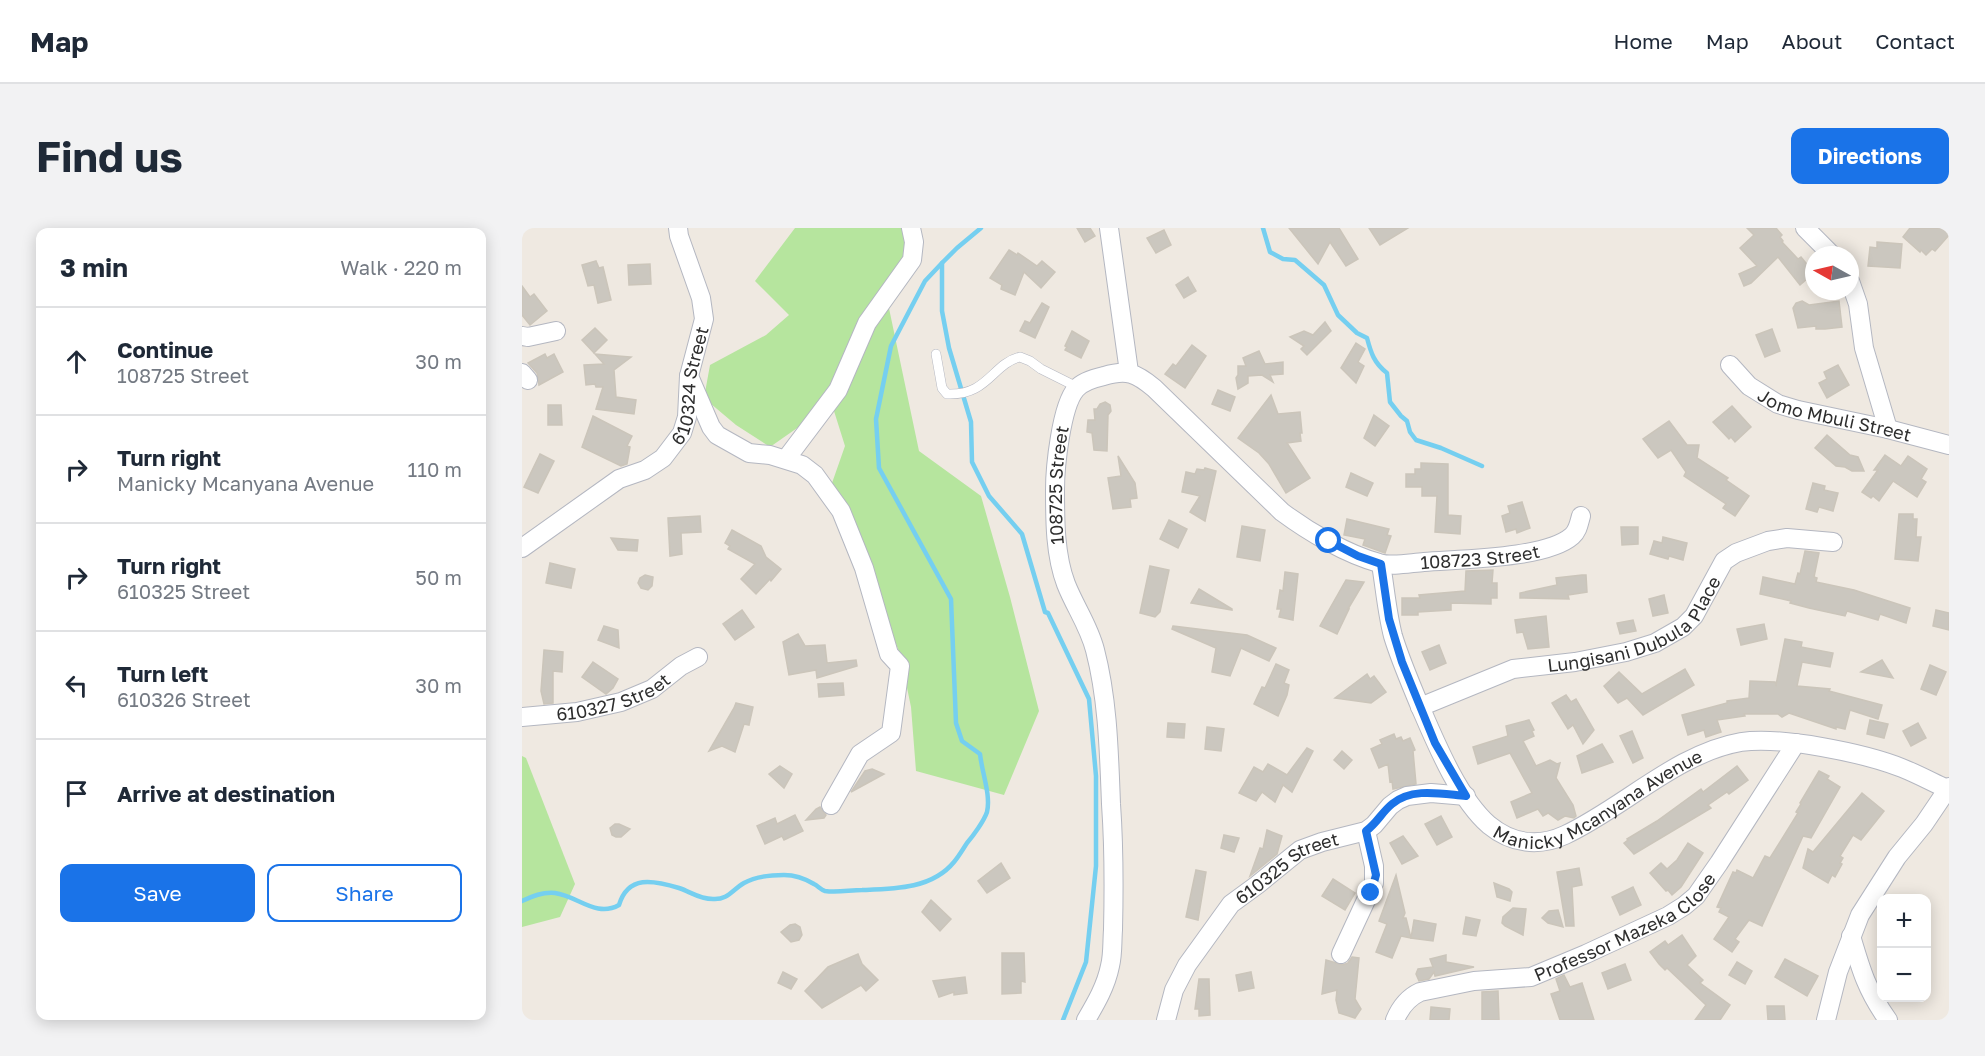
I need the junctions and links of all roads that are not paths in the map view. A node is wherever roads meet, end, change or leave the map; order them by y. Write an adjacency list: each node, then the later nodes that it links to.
1 (678, 228): 12 (street, 610324 Street)
2 (911, 228): 16 (street)
3 (1109, 228): 11 (street)
4 (1805, 228): 5 (street)
5 (1823, 246)
6 (1857, 300): 14 (street)
7 (556, 331): 8 (street)
8 (522, 336)
9 (936, 354): 13 (lane)
10 (1730, 366): 14 (street, Jomo Mbuli Street)
11 (1129, 372): 13 (street); 20 (street)
12 (689, 376): 16 (street); 19 (street, 610324 Street)
13 (1077, 387): 31 (street, 108725 Street)
14 (1888, 429): 15 (street, Jomo Mbuli Street)
15 (1949, 445)
16 (786, 459): 27 (street)
17 (1581, 516): 20 (street, 108723 Street)
18 (1833, 542): 22 (street, Lungisani Dubula Place)
19 (522, 548)
20 (1381, 564): 22 (street, Manicky Mcanyana Avenue)
21 (698, 657): 23 (street, 610327 Street)
22 (1420, 707): 26 (street, Manicky Mcanyana Avenue)
23 (522, 717)
24 (1796, 743): 25 (street, Manicky Mcanyana Avenue); 26 (street, Manicky Mcanyana Avenue); 33 (street, Professor Mazeka Close)
25 (1948, 788): 29 (street)
26 (1466, 796): 28 (street, 610325 Street)
27 (831, 805)
28 (1366, 831): 30 (street); 32 (street, 610325 Street)
29 (1851, 936): 34 (street); 35 (street)
30 (1341, 954)
31 (1086, 1020)
32 (1166, 1020)
33 (1395, 1020)
34 (1826, 1020)
35 (1888, 1020)

